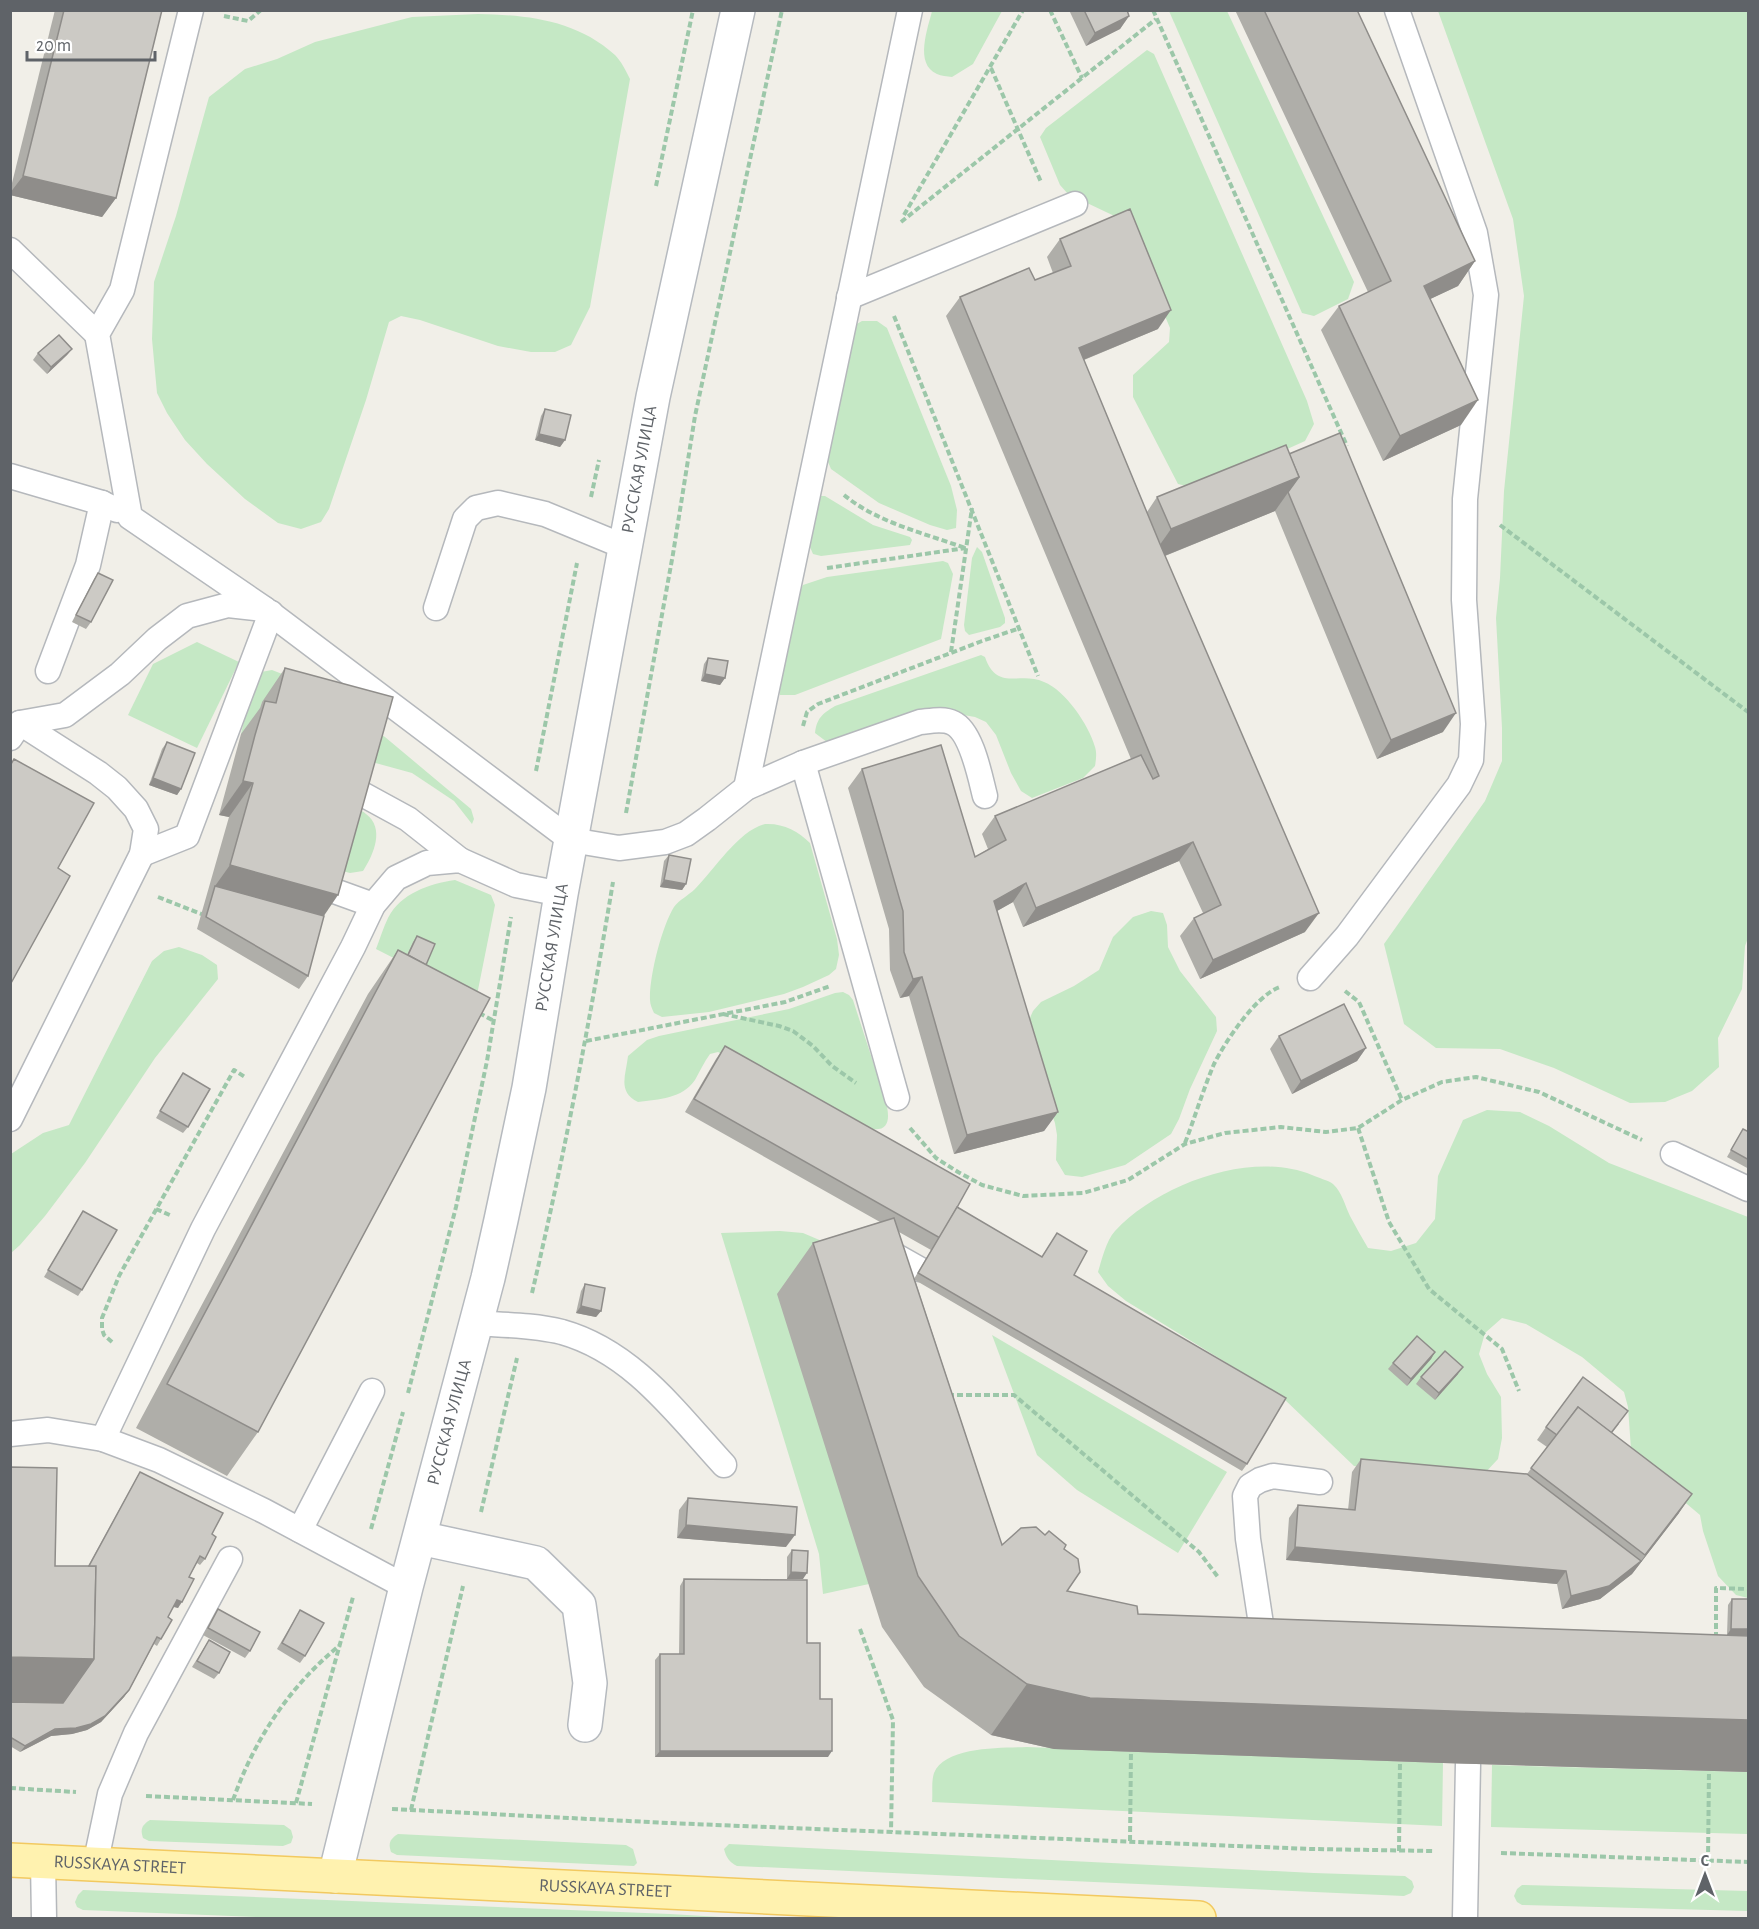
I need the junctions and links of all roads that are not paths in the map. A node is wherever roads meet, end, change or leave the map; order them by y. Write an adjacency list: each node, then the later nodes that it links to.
1 (191, 10): 8 (lane)
2 (738, 10): 12 (street, РУССКАЯ УЛИЦА)
3 (910, 10): 7 (lane)
4 (1397, 10): 27 (lane)
5 (1075, 204): 7 (lane)
6 (10, 250): 8 (lane)
7 (849, 297): 18 (lane)
8 (97, 334): 11 (lane)
9 (10, 476): 10 (lane)
10 (102, 503): 11 (lane); 15 (lane)
11 (130, 517): 14 (lane)
12 (625, 547): 13 (lane); 21 (street, РУССКАЯ УЛИЦА)
13 (436, 608)
14 (269, 611): 16 (lane); 21 (lane); 22 (lane)
15 (48, 671)
16 (15, 731): 22 (lane)
17 (803, 763): 18 (lane); 20 (lane); 28 (lane)
18 (746, 788): 21 (lane)
19 (353, 789): 23 (lane)
20 (985, 796)
21 (571, 840): 25 (street, РУССКАЯ УЛИЦА)
22 (142, 854): 29 (lane)
23 (460, 860): 25 (lane); 26 (lane)
24 (326, 888): 26 (lane)
25 (561, 894): 34 (street, РУССКАЯ УЛИЦА)
26 (373, 905): 37 (lane)
27 (1310, 978)
28 (897, 1098)
29 (10, 1119)
30 (1673, 1154): 31 (lane)
31 (1749, 1189)
32 (870, 1242): 33 (lane)
33 (920, 1269)
34 (475, 1323): 38 (lane); 41 (street, РУССКАЯ УЛИЦА)
35 (372, 1391): 40 (lane)
36 (10, 1434): 37 (lane)
37 (103, 1439): 40 (lane)
38 (724, 1465)
39 (1320, 1482): 44 (lane)
40 (300, 1530): 43 (lane)
41 (420, 1538): 43 (street, РУССКАЯ УЛИЦА); 45 (street)
42 (230, 1559): 49 (lane)
43 (406, 1587): 50 (street, РУССКАЯ УЛИЦА)
44 (1263, 1637)
45 (585, 1725)
46 (1468, 1764): 53 (lane)
47 (10, 1860): 48 (main road, RUSSKAYA STREET)
48 (43, 1862): 49 (main road, RUSSKAYA STREET); 51 (lane)
49 (95, 1865): 50 (main road, RUSSKAYA STREET)
50 (335, 1876): 52 (main road, RUSSKAYA STREET)
51 (44, 1918)
52 (1199, 1918)
53 (1465, 1918)

